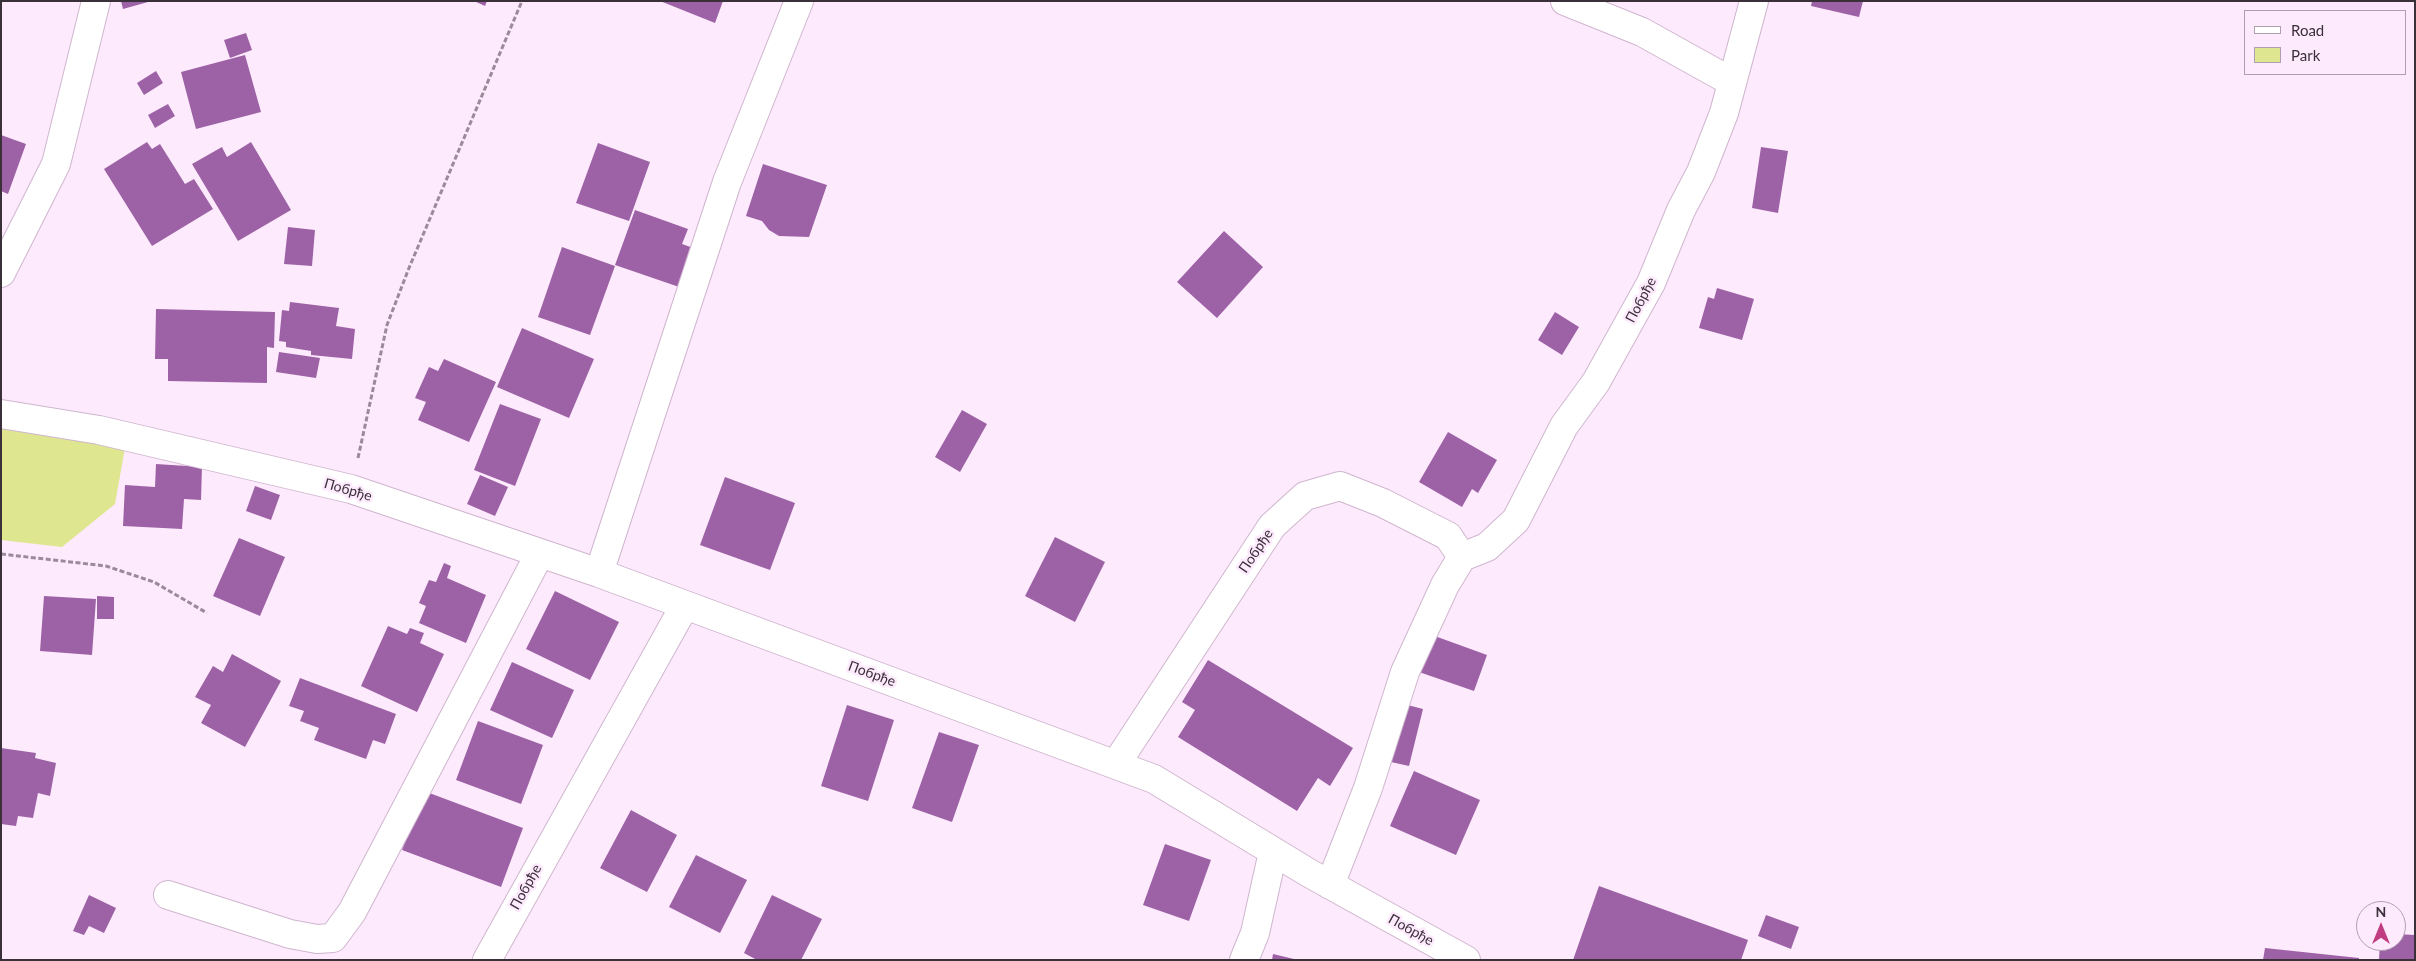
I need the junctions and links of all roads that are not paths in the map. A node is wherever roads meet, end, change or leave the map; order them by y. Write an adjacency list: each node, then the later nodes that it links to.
1 (96, 1): 6 (street)
2 (799, 1): 10 (street)
3 (1565, 1): 5 (street)
4 (1754, 1): 5 (street, Побрђе)
5 (1732, 82): 9 (street, Побрђе)
6 (1, 272)
7 (1, 414): 8 (street, Побрђе)
8 (540, 553): 10 (street, Побрђе); 15 (street)
9 (1462, 558): 12 (street, Побрђе); 14 (street)
10 (599, 573): 11 (street, Побрђе)
11 (685, 605): 12 (street, Побрђе); 16 (street, Побрђе)
12 (1116, 764): 13 (street, Побрђе)
13 (1273, 852): 14 (street, Побрђе); 17 (street)
14 (1330, 885): 18 (street, Побрђе)
15 (168, 895)
16 (487, 960)
17 (1244, 960)
18 (1466, 960)

